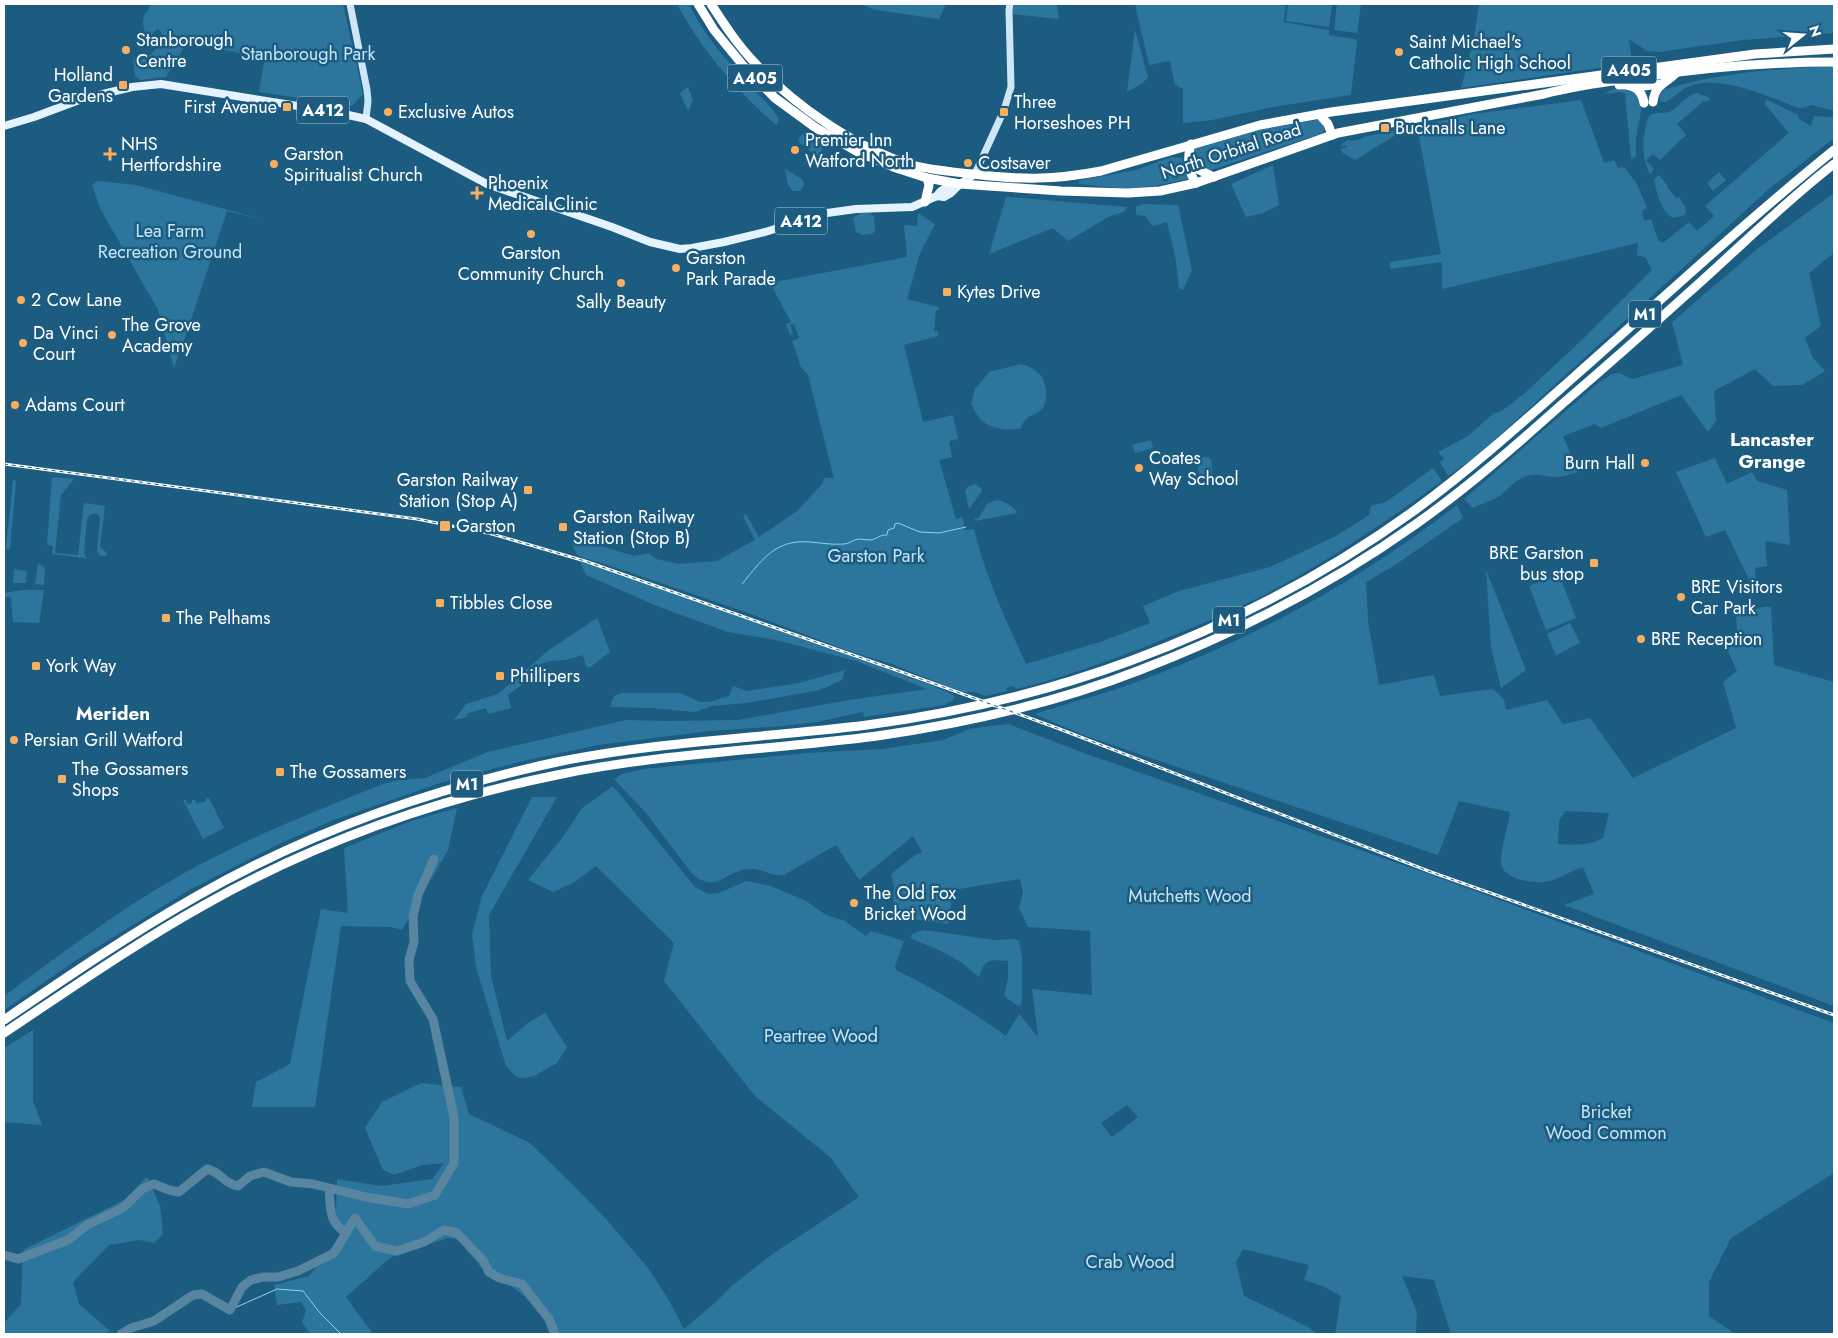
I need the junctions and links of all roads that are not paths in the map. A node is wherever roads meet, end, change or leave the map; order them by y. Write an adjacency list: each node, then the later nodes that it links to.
1 (350, 4): 12 (street)
2 (698, 4): 24 (highway, North Orbital Road / A405)
3 (711, 4): 20 (highway, North Orbital Road / A405)
4 (1010, 4): 22 (street)
5 (1834, 49): 11 (highway, North Orbital Road / A405)
6 (1834, 62): 7 (highway, North Orbital Road / A405)
7 (1677, 72): 8 (highway, A405); 10 (highway, North Orbital Road / A405)
8 (1661, 84): 9 (highway); 9 (highway, A405)
9 (1635, 87): 10 (highway, A405)
10 (1544, 94): 14 (highway, North Orbital Road / A405)
11 (1319, 114): 14 (highway); 15 (highway, North Orbital Road / A405)
12 (366, 119): 13 (main road, A412); 28 (main road, A412)
13 (4, 126)
14 (1333, 137): 23 (highway, North Orbital Road / A405)
15 (1191, 144): 17 (highway); 22 (highway, North Orbital Road / A405)
16 (1834, 150): 29 (highway, M1)
17 (1188, 160): 23 (highway); 25 (highway)
18 (1834, 164): 21 (highway, M1)
19 (1834, 169): 21 (highway, M1)
20 (934, 170): 22 (highway, North Orbital Road / A405); 26 (highway)
21 (1823, 172): 30 (highway, M1)
22 (974, 174): 26 (main road, A412); 27 (highway)
23 (1214, 177): 25 (highway, North Orbital Road / A405)
24 (926, 178): 26 (highway, North Orbital Road / A405); 28 (highway)
25 (1196, 183): 27 (highway, North Orbital Road / A405)
26 (960, 184): 27 (highway, North Orbital Road / A405); 28 (main road, A412)
27 (1015, 189)
28 (925, 202)
29 (4, 1020)
30 (4, 1033)

